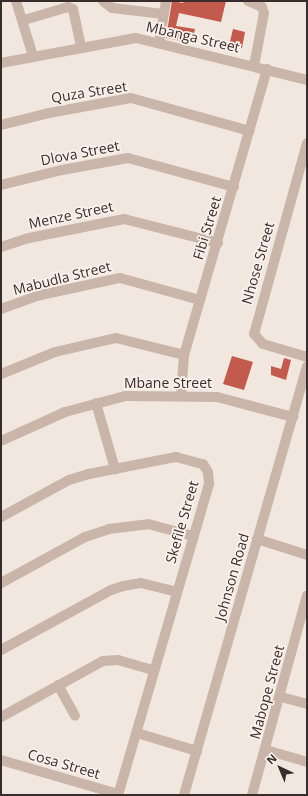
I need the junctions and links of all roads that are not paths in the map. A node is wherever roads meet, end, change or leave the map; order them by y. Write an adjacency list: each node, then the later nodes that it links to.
1 (16, 1): 6 (street)
2 (103, 1): 5 (street)
3 (166, 1): 5 (street)
4 (248, 1): 11 (street)
5 (164, 14): 7 (street)
6 (24, 20): 8 (street); 9 (street)
7 (159, 43): 8 (street, Mbanga Street); 11 (street, Mbanga Street)
8 (81, 47): 9 (street, Mbanga Street)
9 (33, 56): 10 (street, Mbanga Street)
10 (1, 63)
11 (254, 66): 12 (street, Mbanga Street)
12 (267, 69): 13 (street, Mbanga Street); 15 (street, Fibi Street)
13 (307, 80)
14 (1, 125): 15 (street, Quza Street)
15 (250, 131): 18 (street, Fibi Street)
16 (307, 143): 24 (street, Nhose Street)
17 (1, 184): 18 (street, Dlova Street)
18 (234, 187): 19 (street, Fibi Street)
19 (218, 243): 20 (street, Menze Street); 21 (street, Fibi Street)
20 (1, 247)
21 (200, 300): 22 (street, Mabudla Street); 23 (street, Fibi Street)
22 (1, 309)
23 (184, 355): 26 (street); 27 (street, Fibi Street)
24 (307, 357)
25 (307, 366): 29 (street, Johnson Road)
26 (1, 374)
27 (181, 395): 28 (street, Mbane Street); 29 (street, Mbane Street)
28 (96, 403): 30 (street, Mbane Street); 31 (street)
29 (293, 417): 34 (street, Johnson Road)
30 (2, 437)
31 (115, 469): 32 (street, Skefile Street); 33 (street, Skefile Street)
32 (1, 517)
33 (193, 536): 36 (street); 37 (street, Skefile Street)
34 (258, 539): 35 (street); 49 (street, Johnson Road)
35 (307, 556)
36 (1, 583)
37 (177, 592): 40 (street); 41 (street, Skefile Street)
38 (307, 595): 39 (street, Mabope Street)
39 (304, 617): 43 (street, Mabope Street)
40 (1, 650)
41 (154, 670): 42 (street); 47 (street, Skefile Street)
42 (58, 685): 45 (street); 46 (street)
43 (280, 697): 44 (street); 48 (street, Mabope Street)
44 (307, 704)
45 (75, 716)
46 (1, 717)
47 (137, 733): 49 (street); 52 (street, Skefile Street)
48 (266, 750): 51 (street); 54 (street, Mabope Street)
49 (197, 751): 53 (street, Johnson Road)
50 (1, 760): 52 (street, Cosa Street)
51 (307, 762)
52 (118, 795)
53 (184, 795)
54 (252, 795)

